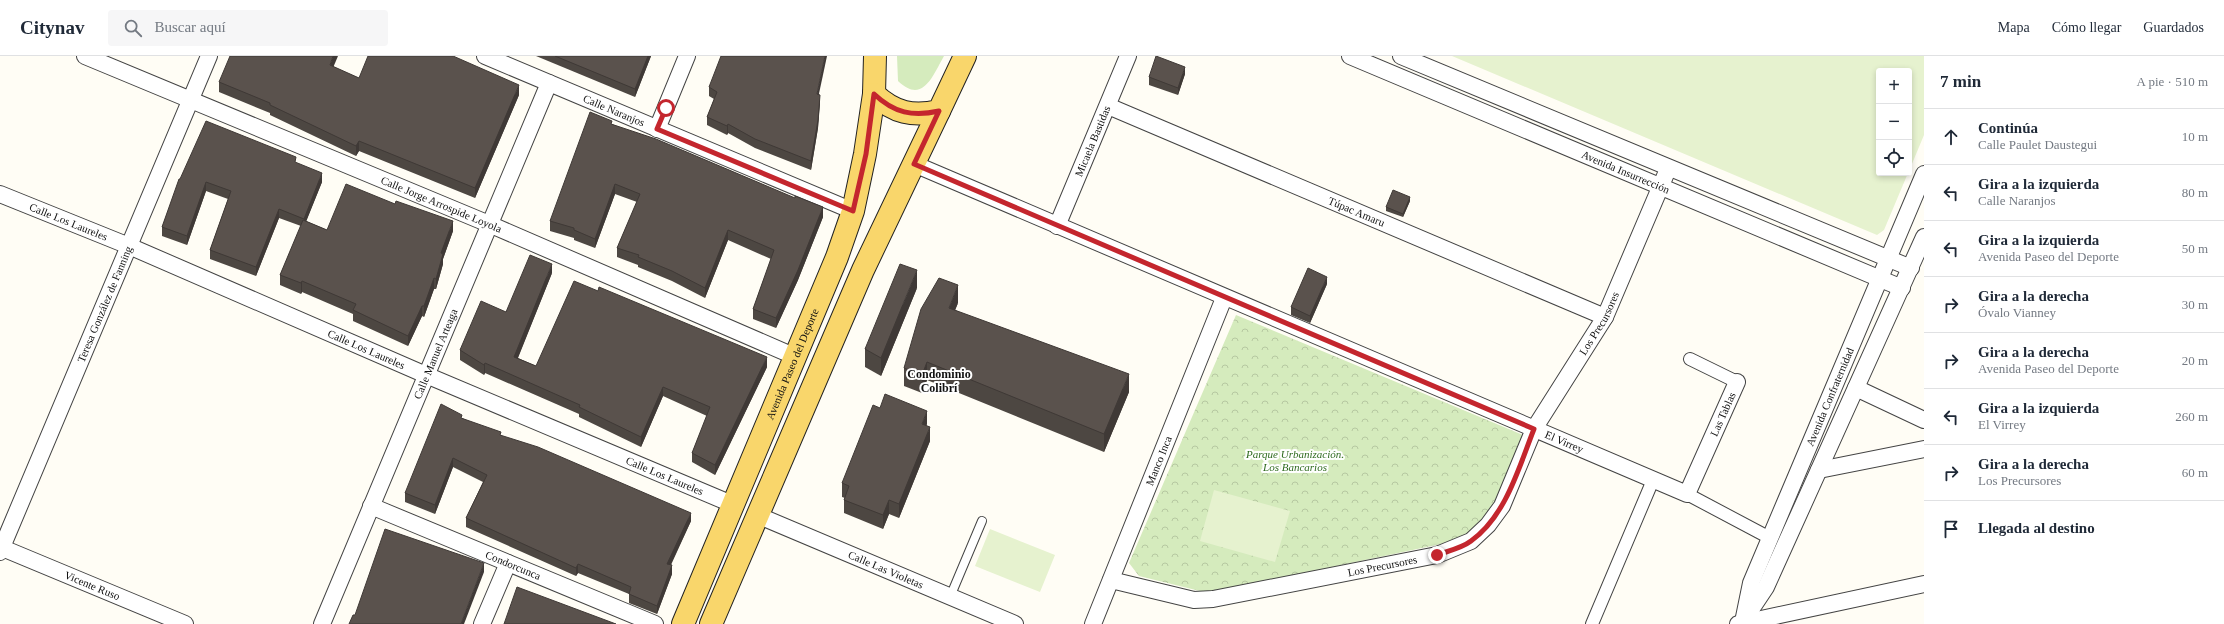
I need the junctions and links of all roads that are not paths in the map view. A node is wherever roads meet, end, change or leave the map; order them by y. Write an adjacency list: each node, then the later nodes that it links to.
1 (85, 56): 12 (street, Calle Jorge Arrospide Loyola)
2 (209, 56): 12 (street, Teresa González de Fanning)
3 (485, 56): 10 (street, Calle Naranjos)
4 (687, 56): 15 (street)
5 (875, 56): 11 (main road, Avenida Paseo del Deporte)
6 (965, 56): 14 (main road)
7 (1128, 56): 13 (street, Micaela Bastidas)
8 (1350, 56): 19 (street, Avenida Insurrección)
9 (1401, 56): 17 (street, Avenida Insurrección)
10 (548, 83): 15 (street, Calle Naranjos); 22 (street, Calle Manuel Arteaga)
11 (874, 94): 14 (main road); 21 (main road, Avenida Paseo del Deporte)
12 (191, 100): 22 (street, Calle Jorge Arrospide Loyola); 25 (street, Teresa González de Fanning)
13 (1108, 106): 23 (street, Micaela Bastidas); 31 (street, Túpac Amaru)
14 (939, 111): 16 (main road)
15 (657, 129): 21 (street, Calle Naranjos)
16 (914, 164): 23 (street, El Virrey); 45 (main road)
17 (1668, 169): 19 (street, Los Precursores); 26 (street, Avenida Insurrección)
18 (1924, 174): 26 (street, Avenida Confraternidad)
19 (1661, 188): 28 (street, Avenida Insurrección); 31 (street, Los Precursores)
20 (0, 194): 25 (street, Calle Los Laureles)
21 (853, 211): 32 (main road, Avenida Paseo del Deporte)
22 (489, 224): 32 (street, Calle Jorge Arrospide Loyola); 34 (street, Calle Manuel Arteaga)
23 (1057, 226): 30 (street, El Virrey)
24 (1924, 237): 27 (street, Avenida Confraternidad)
25 (129, 246): 34 (street, Calle Los Laureles); 48 (street, Teresa González de Fanning)
26 (1888, 259): 27 (street, Avenida Insurrección); 28 (street, Avenida Confraternidad)
27 (1911, 268): 29 (street, Avenida Confraternidad)
28 (1880, 279): 29 (street, Avenida Insurrección); 47 (street, Avenida Confraternidad)
29 (1902, 288): 36 (street, Avenida Confraternidad)
30 (1224, 298): 38 (street, El Virrey); 50 (street, Manco Inca)
31 (1605, 317): 38 (street, Los Precursores)
32 (796, 357): 43 (main road, Avenida Paseo del Deporte)
33 (1690, 359): 35 (street, Las Tablas)
34 (426, 375): 43 (street, Calle Los Laureles); 44 (street, Calle Manuel Arteaga)
35 (1737, 382): 42 (street, Las Tablas)
36 (1856, 388): 37 (street); 40 (street, Avenida Confraternidad)
37 (1924, 420)
38 (1534, 429): 41 (street, El Virrey); 50 (street, Los Precursores)
39 (1924, 449): 40 (street)
40 (1819, 470): 54 (street, Avenida Confraternidad)
41 (1653, 480): 42 (street, El Virrey); 63 (street)
42 (1687, 494): 47 (street, El Virrey)
43 (732, 504): 59 (main road, Avenida Paseo del Deporte)
44 (371, 506): 49 (street, Condorcunca); 56 (street, Calle Manuel Arteaga)
45 (757, 515): 52 (street, Calle Las Violetas); 60 (main road)
46 (982, 521): 52 (lane)
47 (1770, 538): 54 (street, Avenida Confraternidad)
48 (1, 549): 53 (street, Vicente Ruso)
49 (508, 563): 57 (street); 58 (street, Condorcunca)
50 (1111, 580): 62 (street, Manco Inca)
51 (1924, 584): 54 (street)
52 (950, 597): 61 (street, Calle Las Violetas)
53 (150, 618): 55 (street, Vicente Ruso)
54 (1740, 623)
55 (185, 624)
56 (322, 624)
57 (482, 624)
58 (655, 624)
59 (683, 624)
60 (711, 624)
61 (1015, 624)
62 (1093, 624)
63 (1592, 624)

